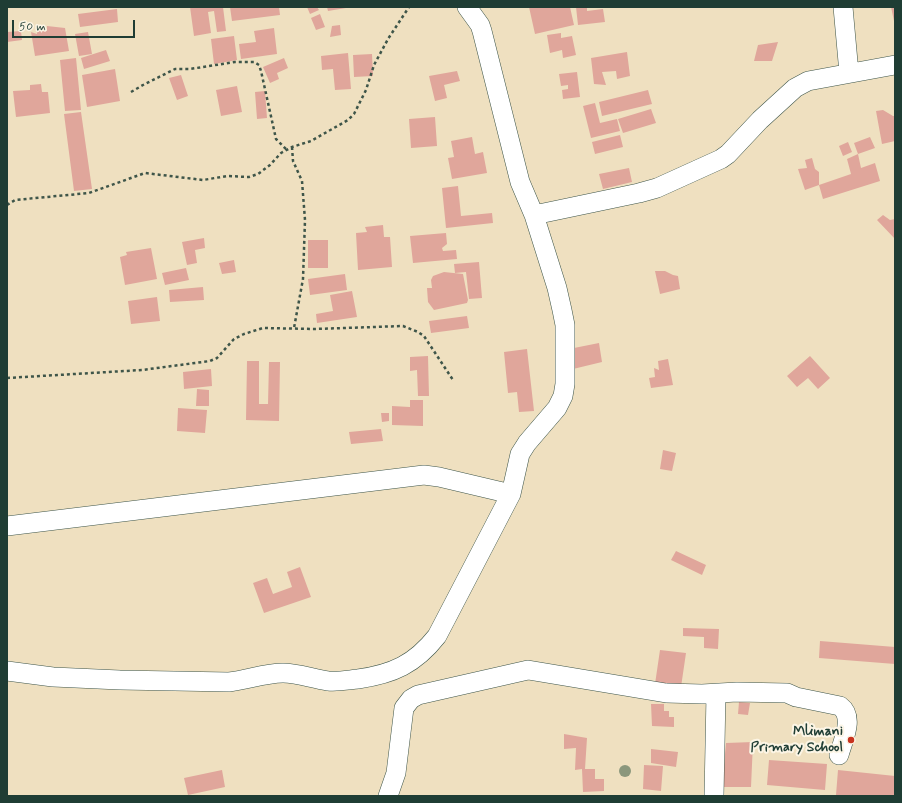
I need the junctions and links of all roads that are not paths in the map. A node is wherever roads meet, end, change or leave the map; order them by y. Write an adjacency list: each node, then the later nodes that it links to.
1 (467, 7): 5 (street)
2 (843, 7): 4 (street)
3 (895, 65): 4 (street)
4 (849, 73): 5 (street)
5 (534, 215): 6 (street)
6 (511, 494): 7 (street); 8 (street)
7 (7, 526)
8 (7, 671)
9 (716, 694): 10 (street); 11 (street); 12 (street)
10 (839, 755)
11 (388, 796)
12 (714, 796)

